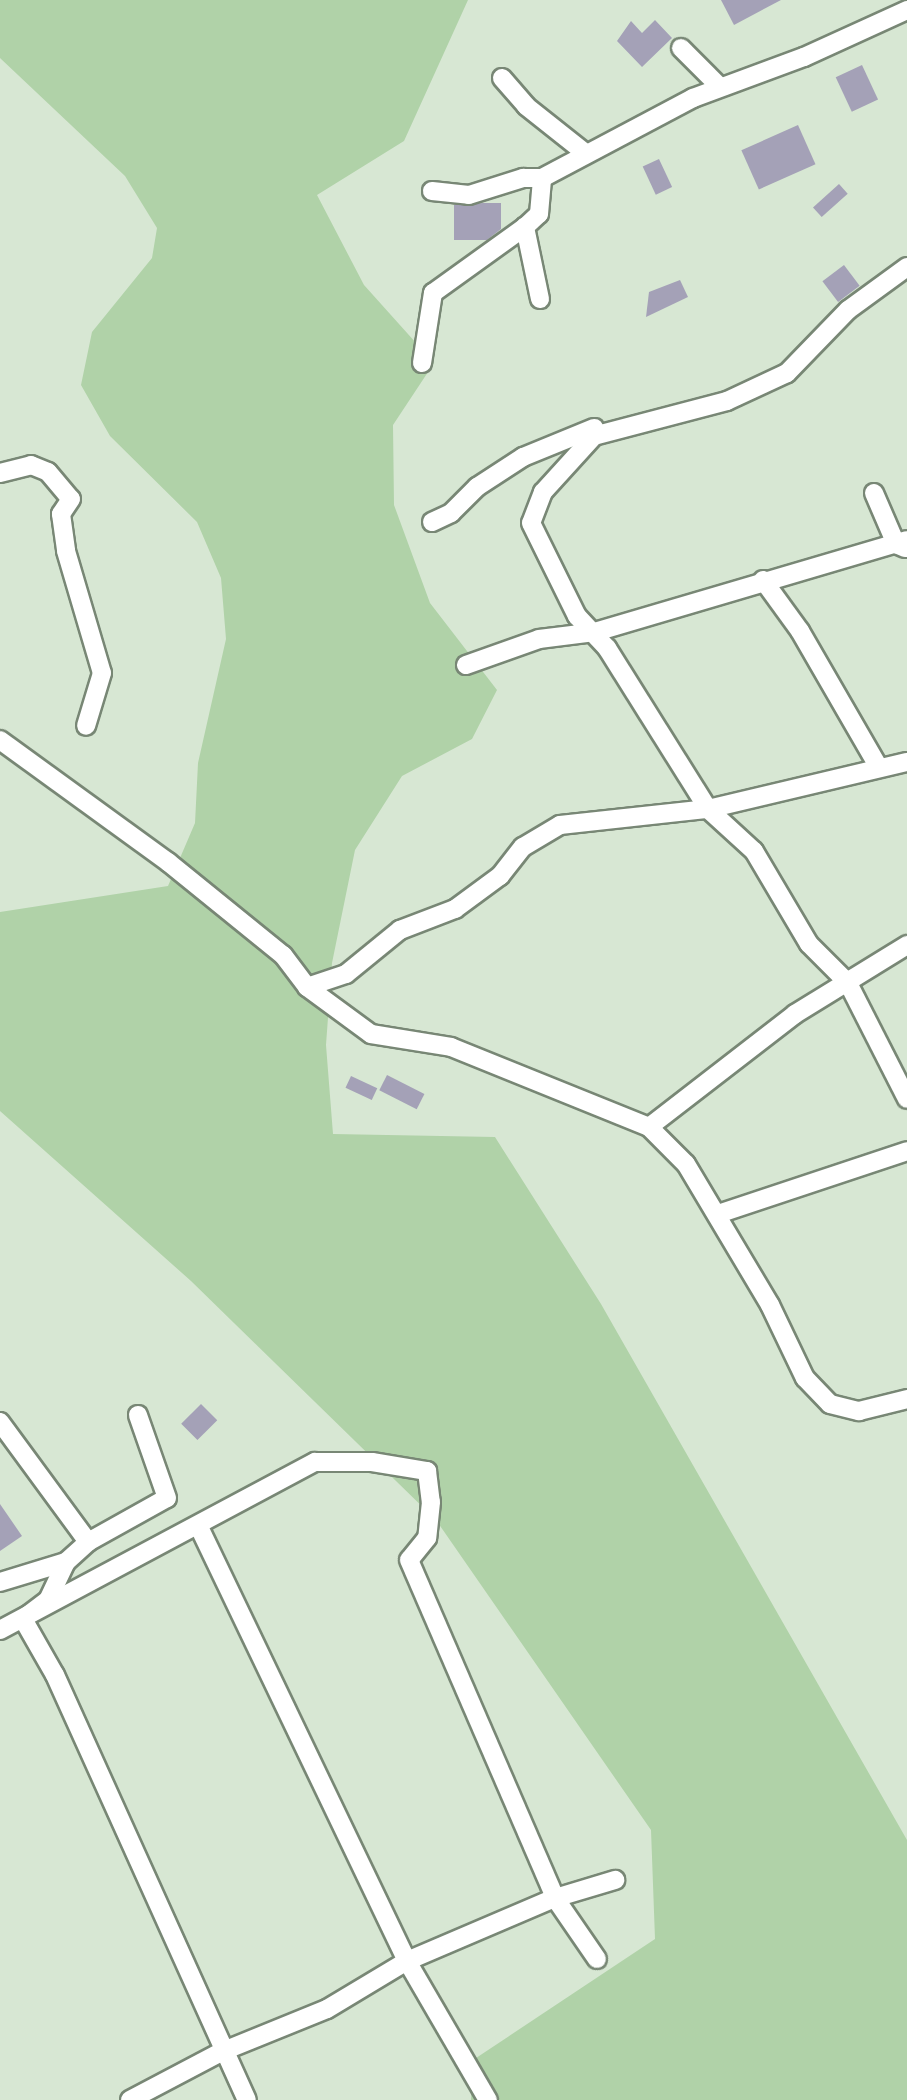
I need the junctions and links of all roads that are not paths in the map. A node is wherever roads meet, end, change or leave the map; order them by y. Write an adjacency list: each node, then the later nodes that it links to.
1 (907, 10): 4 (street)
2 (681, 48): 4 (street)
3 (502, 78): 5 (street)
4 (720, 87): 5 (street)
5 (584, 152): 6 (street)
6 (542, 178): 7 (street); 8 (street)
7 (432, 191)
8 (525, 227): 10 (street); 11 (street)
9 (907, 267): 12 (street)
10 (540, 299)
11 (422, 363)
12 (612, 429): 15 (street); 18 (street)
13 (0, 473): 20 (street)
14 (874, 493): 16 (street)
15 (432, 522)
16 (903, 544): 17 (street)
17 (763, 580): 18 (street); 23 (street)
18 (595, 632): 19 (street); 24 (street)
19 (466, 665)
20 (86, 726)
21 (0, 740): 27 (street)
22 (907, 762): 23 (street)
23 (878, 766): 24 (street)
24 (708, 809): 26 (street); 27 (street)
25 (907, 945): 26 (street)
26 (848, 983): 28 (street); 29 (street)
27 (307, 987): 29 (street)
28 (907, 1099)
29 (649, 1127): 31 (street)
30 (907, 1151): 31 (street)
31 (718, 1214): 32 (street)
32 (907, 1399)
33 (138, 1415): 36 (street)
34 (0, 1422): 36 (street)
35 (199, 1527): 39 (street); 42 (street); 44 (street)
36 (88, 1542): 37 (street)
37 (66, 1562): 38 (street); 39 (street)
38 (0, 1582)
39 (23, 1619): 40 (street); 45 (street)
40 (0, 1630)
41 (615, 1880): 42 (street)
42 (555, 1898): 43 (street); 44 (street)
43 (597, 1959)
44 (407, 1961): 45 (street); 48 (street)
45 (221, 2052): 46 (street); 47 (street)
46 (130, 2100)
47 (247, 2100)
48 (488, 2100)

